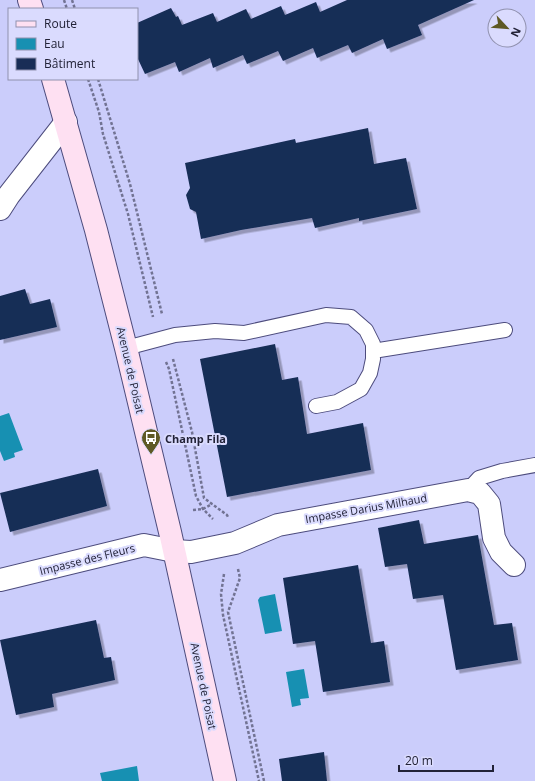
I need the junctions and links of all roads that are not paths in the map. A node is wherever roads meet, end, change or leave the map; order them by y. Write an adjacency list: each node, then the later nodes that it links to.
1 (53, 80): 2 (main road, Avenue de Poisat)
2 (66, 122): 3 (street); 5 (main road, Avenue de Poisat)
3 (0, 209)
4 (505, 330): 6 (lane)
5 (126, 348): 6 (lane); 10 (main road, Avenue de Poisat)
6 (373, 351): 7 (lane)
7 (316, 406)
8 (535, 464): 9 (lane)
9 (468, 490): 10 (street, Impasse Darius Milhaud); 11 (street)
10 (174, 550): 12 (street, Impasse des Fleurs); 13 (main road, Avenue de Poisat)
11 (514, 565)
12 (0, 580)
13 (225, 781)

